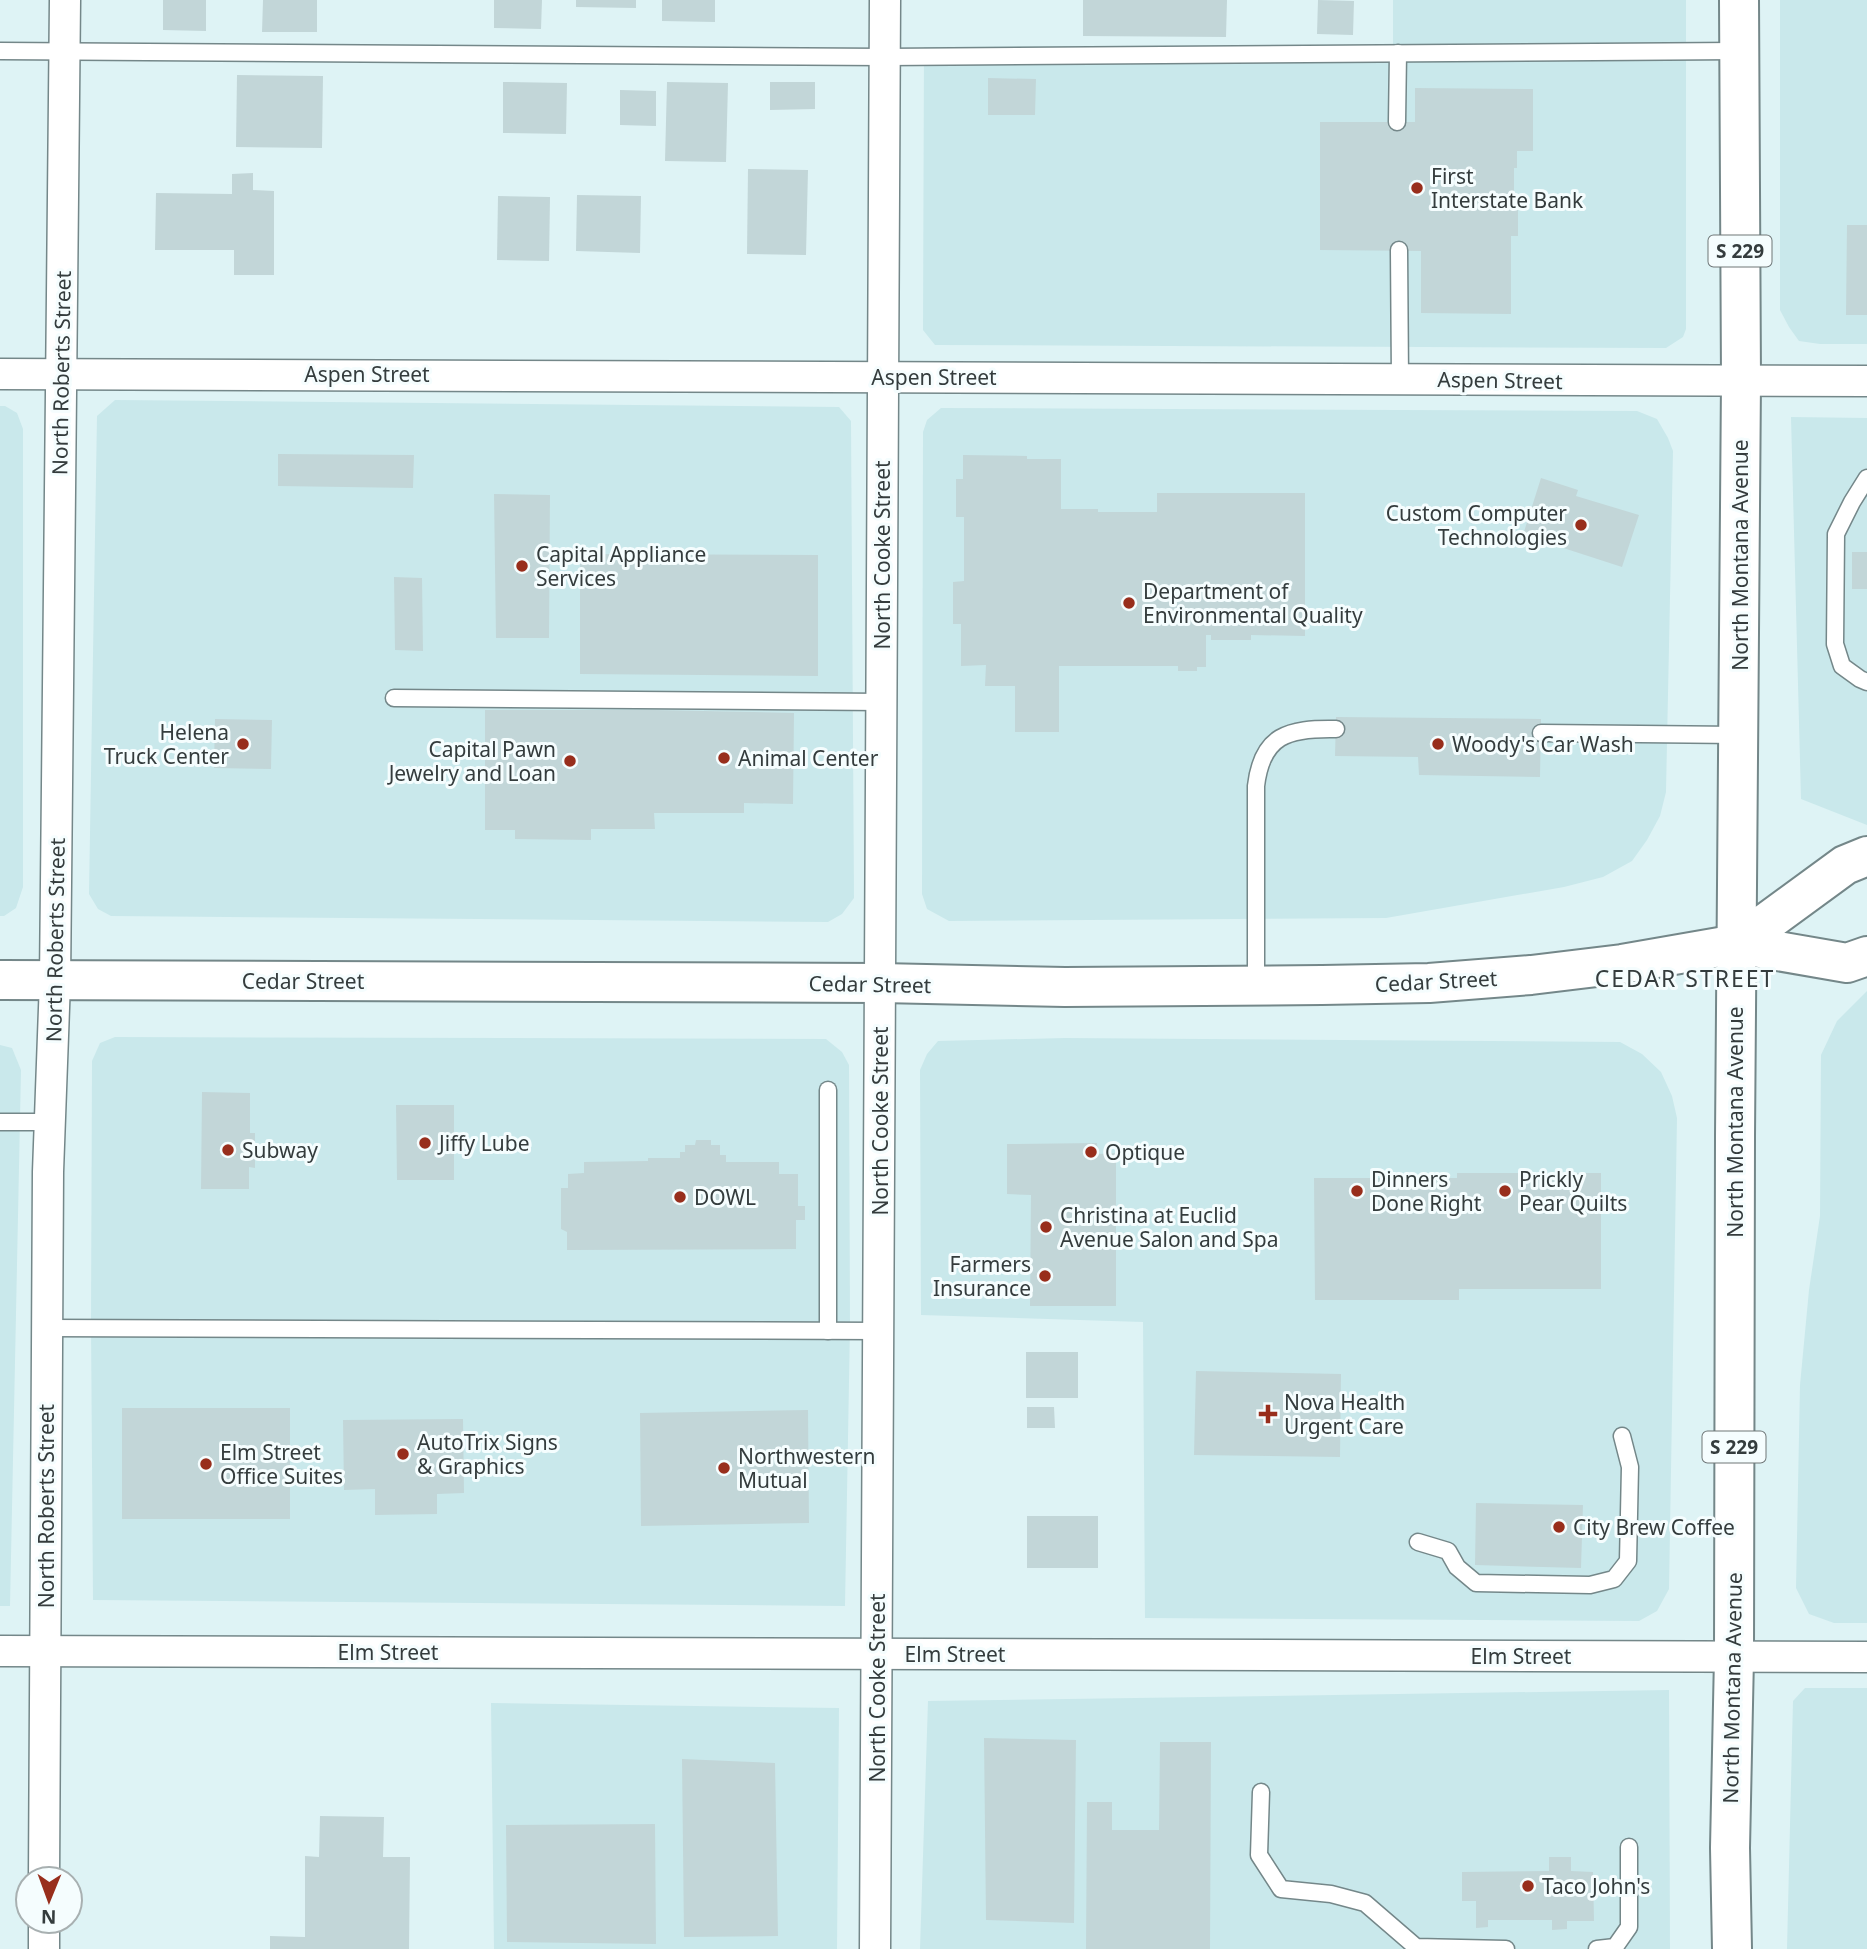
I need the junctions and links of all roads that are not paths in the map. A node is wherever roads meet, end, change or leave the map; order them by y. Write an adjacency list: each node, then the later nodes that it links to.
1 (65, 0): 5 (street, North Roberts Street)
2 (885, 0): 8 (street, North Cooke Street)
3 (1739, 0): 6 (main road, North Montana Avenue / S 229)
4 (0, 51): 5 (lane)
5 (65, 51): 8 (lane); 12 (street, North Roberts Street)
6 (1738, 51): 7 (lane); 15 (main road, North Montana Avenue / S 229)
7 (1398, 53): 8 (lane); 9 (lane)
8 (885, 57): 13 (street, North Cooke Street)
9 (1397, 122)
10 (1399, 250): 14 (lane)
11 (0, 374): 12 (street, Aspen Street)
12 (61, 374): 13 (street, Aspen Street); 28 (street, North Roberts Street)
13 (883, 376): 14 (street, Aspen Street); 20 (street, North Cooke Street)
14 (1400, 379): 15 (street, Aspen Street)
15 (1741, 380): 16 (street, Aspen Street); 23 (main road, North Montana Avenue / S 229)
16 (1867, 381)
17 (1867, 478): 18 (lane)
18 (1867, 682)
19 (394, 698): 20 (lane)
20 (882, 702): 29 (street, North Cooke Street)
21 (1336, 729): 30 (lane)
22 (1541, 733): 23 (lane)
23 (1738, 736): 25 (main road, North Montana Avenue / S 229)
24 (1867, 856): 25 (main road)
25 (1737, 944): 26 (main road); 30 (main road, Cedar Street); 42 (main road, North Montana Avenue / S 229)
26 (1867, 956)
27 (0, 980): 28 (main road, Cedar Street)
28 (55, 981): 29 (main road, Cedar Street); 33 (street, North Roberts Street)
29 (881, 983): 30 (main road, Cedar Street); 36 (street, North Cooke Street)
30 (1256, 985)
31 (828, 1090): 35 (lane)
32 (0, 1122): 33 (lane)
33 (50, 1122): 34 (street, North Roberts Street)
34 (47, 1328): 35 (lane); 40 (street, North Roberts Street)
35 (828, 1331): 36 (lane)
36 (879, 1331): 41 (street, North Cooke Street)
37 (1622, 1436): 38 (lane)
38 (1418, 1542)
39 (0, 1651): 40 (street, Elm Street)
40 (45, 1651): 41 (street, Elm Street); 46 (street, North Roberts Street)
41 (877, 1654): 42 (street, Elm Street); 47 (street, North Cooke Street)
42 (1734, 1657): 43 (street, Elm Street); 50 (main road, North Montana Avenue / S 229)
43 (1867, 1657)
44 (1261, 1792): 48 (lane)
45 (1629, 1847): 49 (lane)
46 (44, 1865)
47 (876, 1949)
48 (1506, 1949)
49 (1597, 1949)
50 (1731, 1949)

